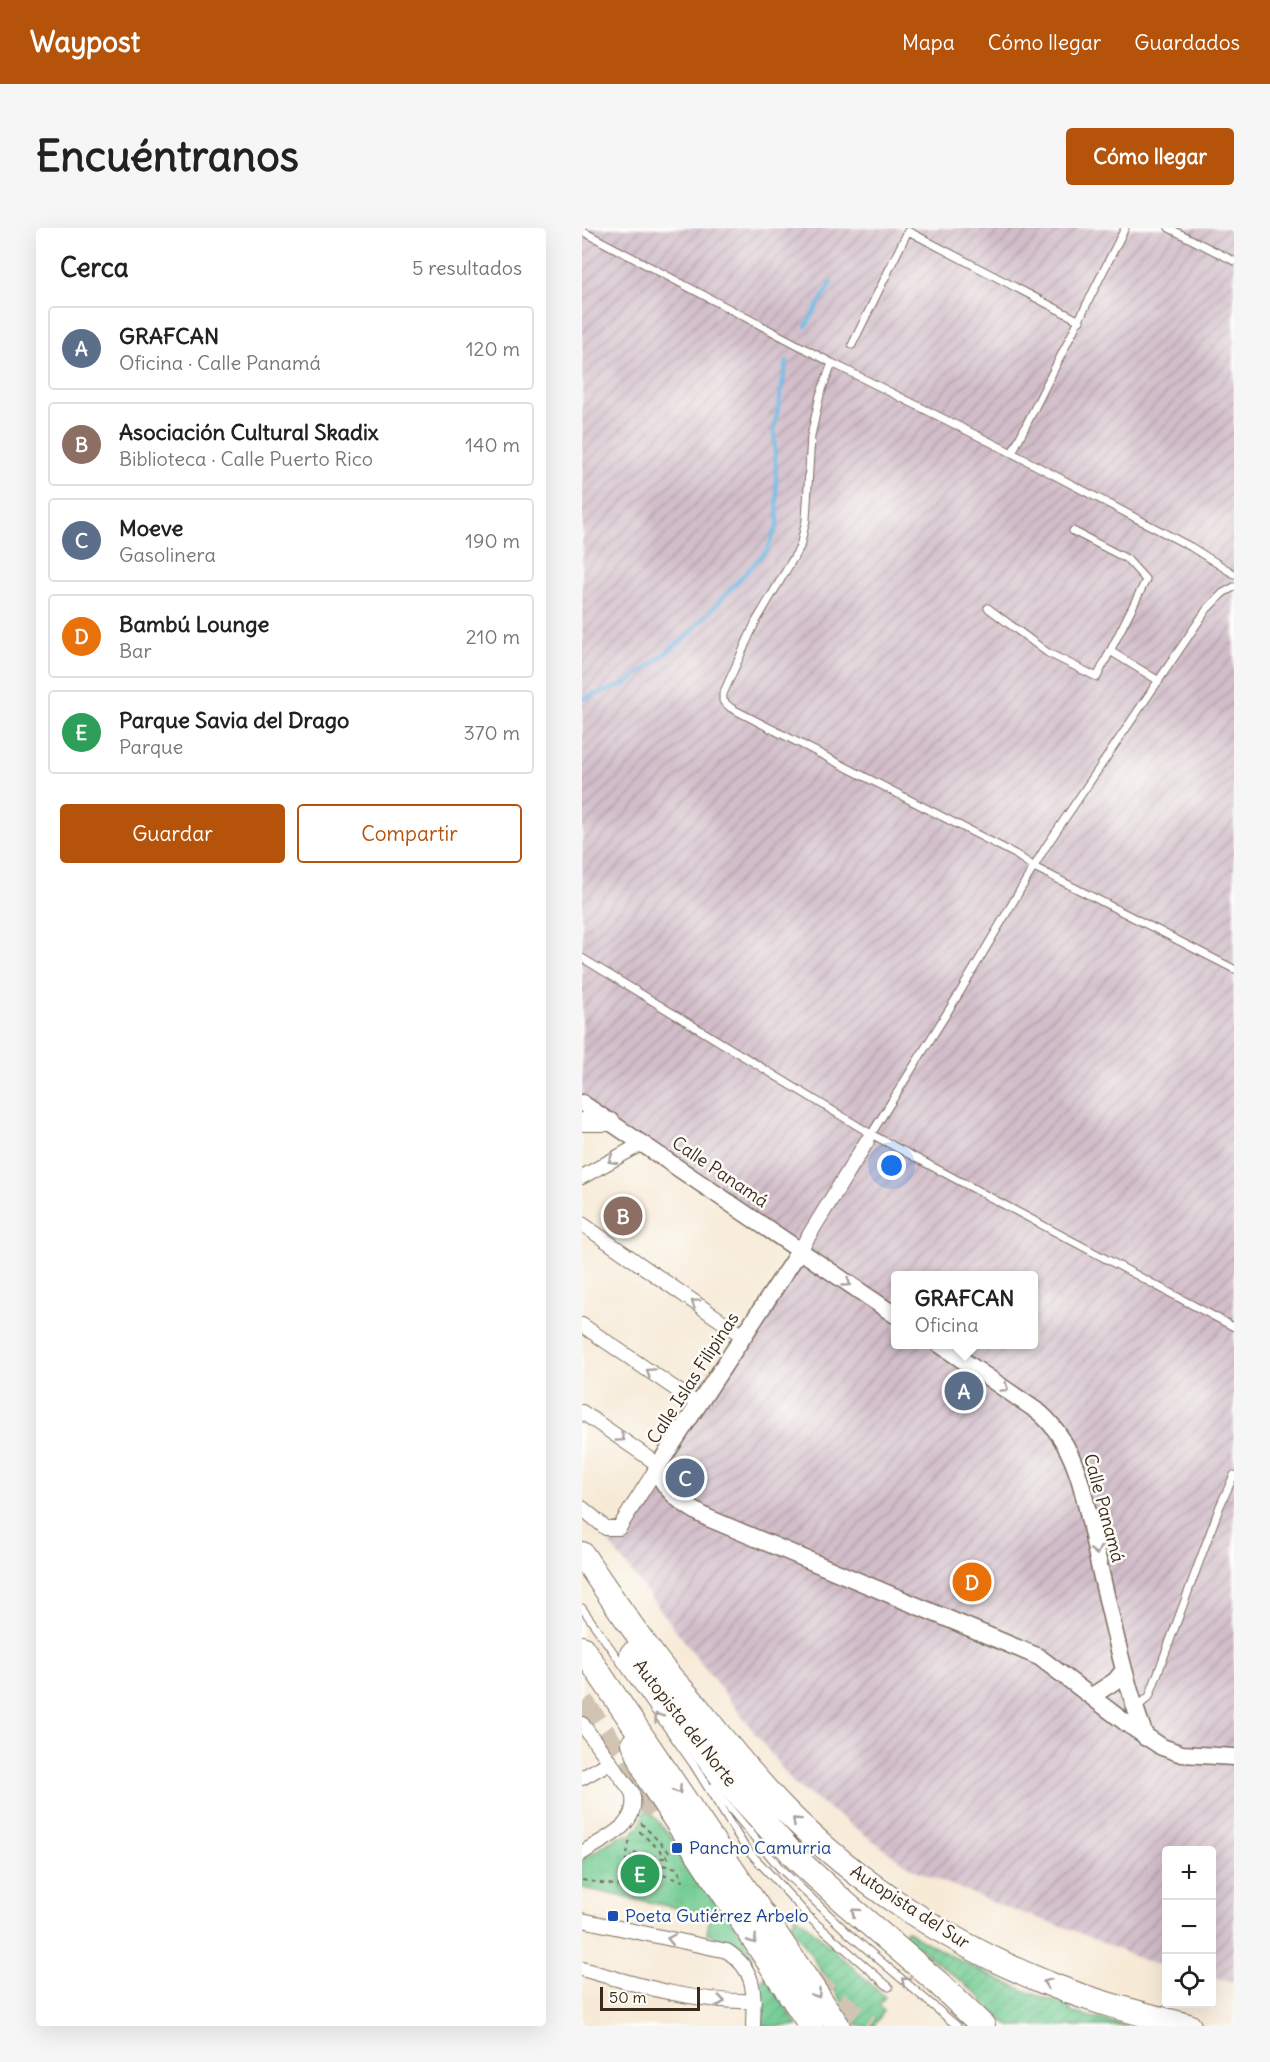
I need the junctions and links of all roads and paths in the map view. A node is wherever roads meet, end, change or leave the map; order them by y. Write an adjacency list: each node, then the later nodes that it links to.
1 (1125, 228): 5 (lane)
2 (1169, 228): 4 (lane)
3 (582, 231): 7 (lane)
4 (1234, 261)
5 (1080, 321): 6 (lane); 8 (lane)
6 (852, 345)
7 (832, 363): 8 (lane); 15 (lane)
8 (1012, 453): 10 (lane)
9 (1073, 531): 13 (lane)
10 (1234, 574)
11 (1234, 587): 14 (lane)
12 (988, 608): 13 (lane)
13 (1110, 651): 14 (lane)
14 (1159, 681): 15 (lane)
15 (1034, 867): 17 (lane); 21 (lane)
16 (582, 958): 21 (lane)
17 (1234, 969)
18 (582, 1103): 20 (street, Calle Panamá)
19 (582, 1122): 20 (main road)
20 (611, 1122): 22 (street, Calle Panamá)
21 (869, 1137): 25 (street); 28 (lane)
22 (643, 1143): 23 (street, one-way to 23); 25 (street, Calle Panamá)
23 (582, 1177)
24 (582, 1224): 29 (street, one-way to 24)
25 (800, 1250): 26 (street, Calle Panamá, one-way to 26); 29 (street, Calle Islas Filipinas)
26 (891, 1312)
27 (582, 1324): 31 (street, one-way to 27)
28 (1234, 1327)
29 (743, 1336): 31 (street, Calle Islas Filipinas)
30 (946, 1349): 41 (street, Calle Panamá, one-way to 41)
31 (699, 1405): 33 (street, Calle Islas Filipinas)
32 (582, 1412): 33 (street, one-way to 33)
33 (658, 1467): 35 (street, Calle Islas Filipinas); 43 (street)
34 (1234, 1475): 44 (lane)
35 (582, 1508)
36 (582, 1554): 40 (highway, Autopista del Sur)
37 (582, 1583): 51 (highway, Autopista del Norte)
38 (582, 1608): 49 (lane, one-way to 38)
39 (582, 1648): 42 (highway, Autopista del Norte)
40 (658, 1664): 51 (highway); 67 (highway, Autopista del Sur, one-way to 40)
41 (1124, 1670): 43 (street); 44 (street, Calle Panamá)
42 (610, 1689): 65 (highway, one-way to 65); 66 (highway, Autopista del Norte, one-way to 66)
43 (1092, 1696): 46 (street)
44 (1135, 1709): 46 (street, Calle Panamá)
45 (582, 1724): 48 (street)
46 (1146, 1738): 47 (street)
47 (1234, 1757)
48 (610, 1762): 50 (street); 55 (street)
49 (693, 1764): 61 (lane); 63 (lane, one-way to 49)
50 (582, 1778)
51 (744, 1798): 63 (highway, Autopista del Norte, one-way to 51)
52 (640, 1822): 56 (path)
53 (636, 1828): 57 (path)
54 (631, 1835): 57 (path)
55 (582, 1853)
56 (672, 1855)
57 (624, 1872): 58 (path)
58 (582, 1880)
59 (582, 1920): 62 (street, one-way to 59)
60 (582, 1969): 62 (street, one-way to 62)
61 (889, 1987)
62 (753, 2001): 64 (street)
63 (972, 2024)
64 (753, 2026)
65 (811, 2026)
66 (838, 2026)
67 (1189, 2026)

